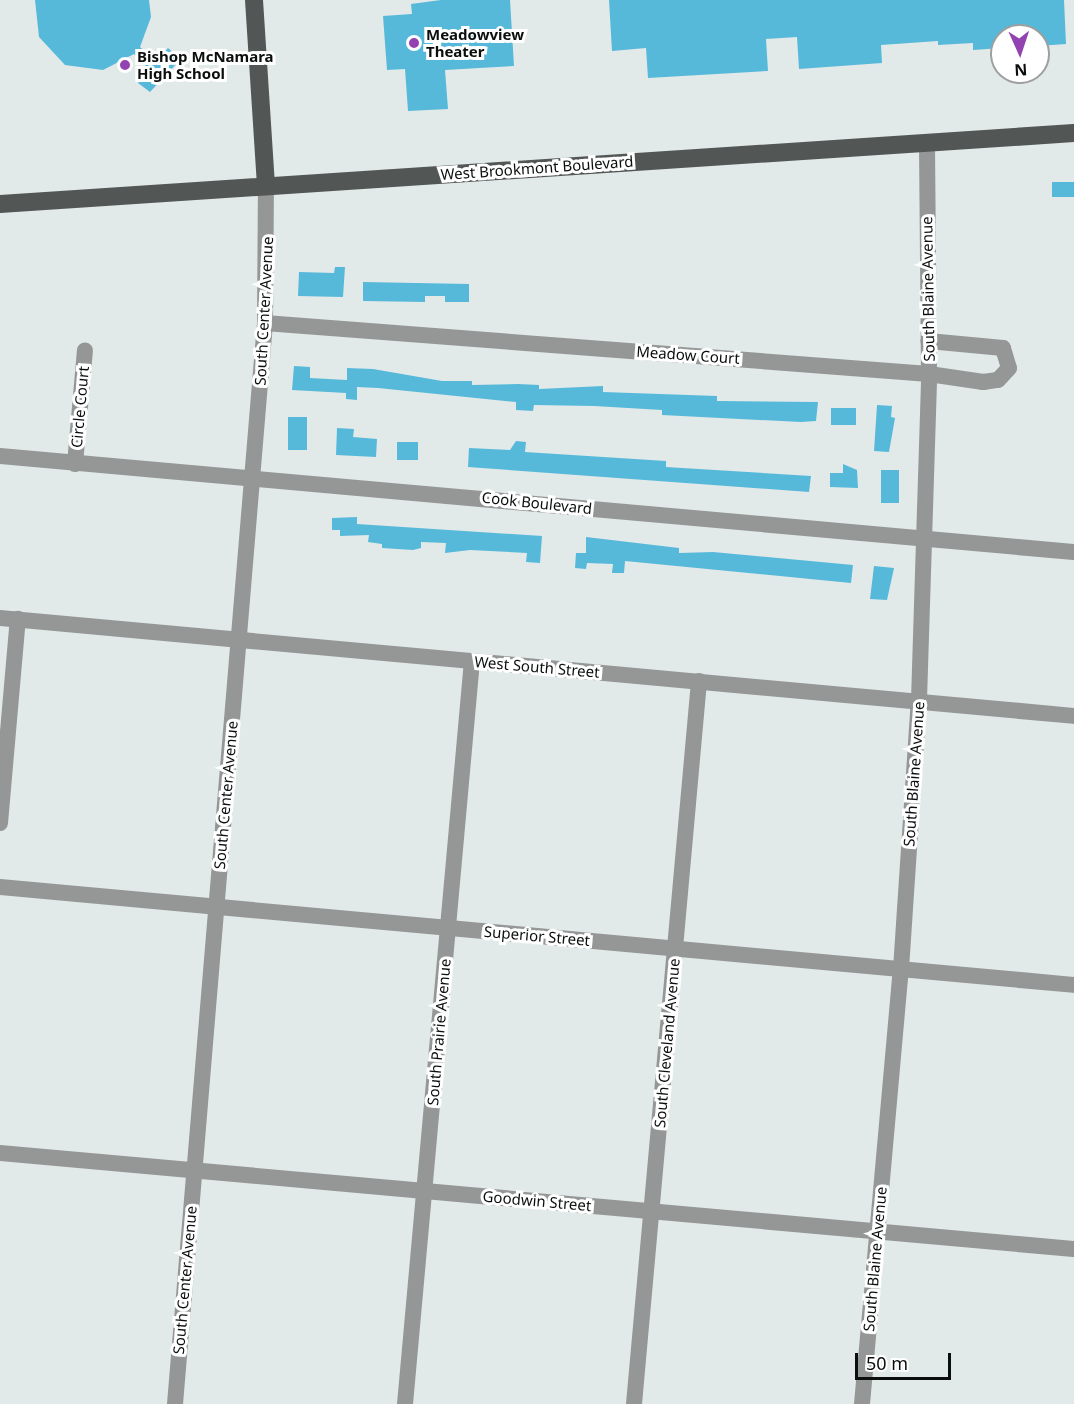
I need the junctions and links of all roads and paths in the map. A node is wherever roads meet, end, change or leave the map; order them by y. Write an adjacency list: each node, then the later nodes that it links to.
1 (254, 0): 4 (main road)
2 (1074, 133): 3 (main road, West Brookmont Boulevard)
3 (927, 143): 4 (main road, West Brookmont Boulevard); 7 (street, South Blaine Avenue)
4 (266, 186): 5 (main road, West Brookmont Boulevard); 6 (street, South Center Avenue)
5 (0, 204)
6 (265, 323): 9 (street, Meadow Court); 12 (street, South Center Avenue)
7 (928, 341): 9 (street, South Blaine Avenue); 9 (street, Meadow Court)
8 (85, 350): 11 (street, Circle Court)
9 (929, 374): 13 (street, South Blaine Avenue)
10 (0, 456): 11 (street, Cook Boulevard)
11 (75, 464): 12 (street, Cook Boulevard)
12 (252, 475): 13 (street, Cook Boulevard); 17 (street, South Center Avenue)
13 (926, 542): 14 (street, Cook Boulevard); 20 (street, South Blaine Avenue)
14 (1074, 552)
15 (0, 618): 16 (street, West South Street)
16 (18, 619): 17 (street, West South Street); 22 (street)
17 (239, 639): 18 (street, West South Street); 24 (street, South Center Avenue)
18 (472, 661): 19 (street, West South Street); 25 (street, South Prairie Avenue)
19 (699, 681): 20 (street, West South Street); 26 (street, South Cleveland Avenue)
20 (919, 700): 21 (street, West South Street); 27 (street, South Blaine Avenue)
21 (1074, 716)
22 (0, 823)
23 (0, 887): 24 (street, Superior Street)
24 (216, 907): 25 (street, Superior Street); 30 (street, South Center Avenue)
25 (448, 928): 26 (street, Superior Street); 31 (street, South Prairie Avenue)
26 (675, 949): 27 (street, Superior Street); 32 (street, South Cleveland Avenue)
27 (902, 969): 28 (street, Superior Street); 33 (street, South Blaine Avenue)
28 (1074, 985)
29 (0, 1153): 30 (street, Goodwin Street)
30 (194, 1170): 31 (street, Goodwin Street); 35 (street, South Center Avenue)
31 (424, 1191): 32 (street, Goodwin Street); 36 (street, South Prairie Avenue)
32 (651, 1211): 33 (street, Goodwin Street); 37 (street, South Cleveland Avenue)
33 (878, 1232): 34 (street, Goodwin Street); 38 (street, South Blaine Avenue)
34 (1074, 1250)
35 (175, 1404)
36 (405, 1404)
37 (634, 1404)
38 (862, 1404)

